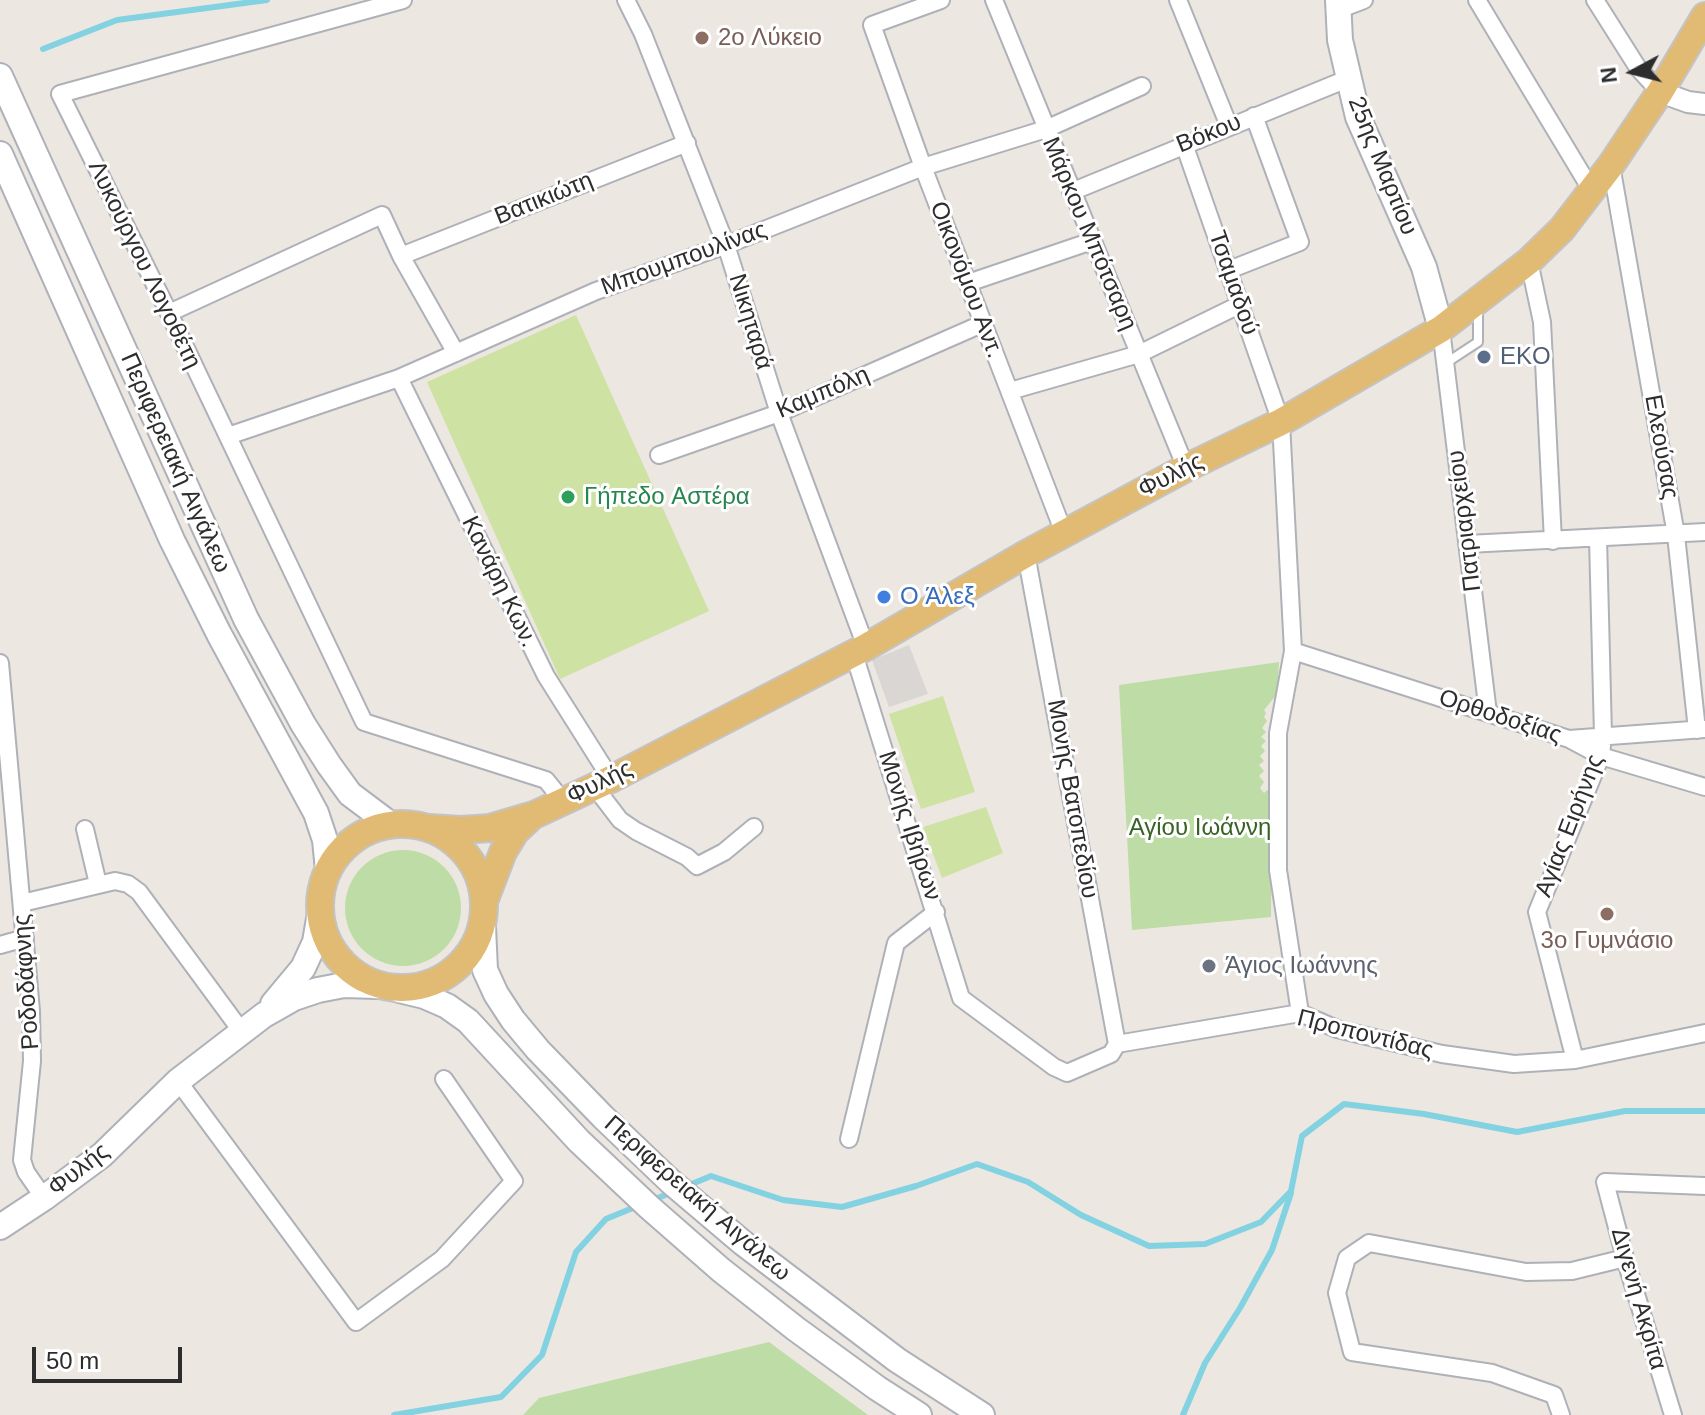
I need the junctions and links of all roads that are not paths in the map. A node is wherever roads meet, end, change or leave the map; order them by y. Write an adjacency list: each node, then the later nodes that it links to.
1 (403, 0): 34 (street, Λυκούργου Λογοθέτη)
2 (626, 0): 19 (street, Νικηταρά)
3 (941, 0): 23 (street, Οικονόμου Αντ.)
4 (994, 0): 18 (street, Μάρκου Μπότσαρη)
5 (1178, 0): 17 (street)
6 (1364, 0): 9 (street)
7 (1477, 0): 24 (street)
8 (1595, 0): 14 (street)
9 (1338, 5): 12 (main road, 25ης Μαρτίου)
10 (1705, 16): 14 (main road, Φυλής)
11 (0, 76): 67 (main road, Περιφερειακή Αιγάλεω)
12 (1347, 79): 16 (street, Βόκου); 36 (main road, 25ης Μαρτίου)
13 (1142, 86): 18 (street, Μπουμπουλίνας)
14 (1660, 92): 15 (street); 22 (main road, Φυλής)
15 (1705, 104)
16 (1254, 116): 17 (street, Βόκου); 30 (street)
17 (1229, 126): 20 (street, Βόκου)
18 (1046, 129): 23 (street, Μπουμπουλίνας); 25 (street, Μάρκου Μπότσαρη)
19 (687, 143): 27 (street, Νικηταρά); 28 (street, Βατικιώτη)
20 (1184, 144): 25 (street, Βόκου); 30 (street, Τσαμαδού)
21 (0, 154): 71 (main road, Περιφερειακή Αιγάλεω)
22 (1611, 165): 24 (main road, Φυλής); 49 (street, Ελεούσας)
23 (923, 167): 27 (street, Μπουμπουλίνας); 31 (street, Οικονόμου Αντ.)
24 (1592, 191): 29 (main road, Φυλής)
25 (1071, 192): 26 (street, Μάρκου Μπότσαρη)
26 (1092, 241): 31 (street); 38 (street, Μάρκου Μπότσαρη)
27 (726, 245): 37 (street, Μπουμπουλίνας); 42 (street, Νικηταρά)
28 (401, 256): 34 (street); 37 (street)
29 (1529, 261): 32 (main road, Φυλής); 51 (street)
30 (1229, 270): 33 (street, Τσαμαδού)
31 (968, 283): 35 (street, Οικονόμου Αντ.)
32 (1479, 301): 36 (main road, Φυλής); 39 (lane)
33 (1241, 304): 38 (street); 43 (street, Τσαμαδού)
34 (169, 313): 44 (street, Λυκούργου Λογοθέτη)
35 (984, 323): 41 (street, Οικονόμου Αντ.); 42 (street, Καμπόλη)
36 (1441, 329): 39 (street, Πατριαρχείου); 43 (main road, Φυλής)
37 (456, 353): 40 (street, Μπουμπουλίνας)
38 (1139, 354): 41 (street); 46 (street, Μάρκου Μπότσαρη)
39 (1445, 363): 52 (street, Πατριαρχείου)
40 (399, 378): 44 (street, Μπουμπουλίνας); 63 (street, Κανάρη Κων.)
41 (1010, 391): 48 (street, Οικονόμου Αντ.)
42 (779, 413): 45 (street, Καμπόλη); 54 (street, Νικηταρά)
43 (1281, 422): 46 (main road, Φυλής); 55 (street)
44 (228, 436): 65 (street, Λυκούργου Λογοθέτη)
45 (659, 455)
46 (1186, 468): 48 (main road, Φυλής)
47 (1705, 532): 49 (street)
48 (1064, 533): 53 (main road, Φυλής)
49 (1676, 535): 50 (street); 59 (street, Ελεούσας)
50 (1598, 538): 51 (street); 60 (street, Αγίας Ειρήνης)
51 (1553, 541): 52 (street)
52 (1467, 544): 58 (street, Πατριαρχείου)
53 (1026, 554): 54 (main road, Φυλής); 86 (street, Μονής Βατοπεδίου)
54 (860, 651): 63 (main road, Φυλής); 75 (street, Μονής Ιβήρων)
55 (1293, 651): 58 (street, Ορθοδοξίας); 82 (street)
56 (0, 663): 57 (street, Ροδοδάφνης)
57 (2, 708): 74 (street, Ροδοδάφνης)
58 (1488, 713): 61 (street, Ορθοδοξίας)
59 (1701, 730): 60 (street)
60 (1603, 735): 61 (street); 62 (street, Αγίας Ειρήνης)
61 (1569, 739): 62 (street, Ορθοδοξίας)
62 (1601, 756): 64 (street, Ορθοδοξίας); 87 (street, Αγίας Ειρήνης)
63 (602, 782): 65 (main road, Φυλής); 68 (street, Κανάρη Κων.)
64 (1705, 787)
65 (563, 801): 66 (main road, Φυλής)
66 (534, 815): 69 (main road, Φυλής); 73 (main road, Φυλής)
67 (390, 824): 69 (main road); 71 (main road)
68 (754, 827)
69 (430, 828): 73 (main road)
70 (85, 829): 72 (street)
71 (328, 870): 76 (main road)
72 (98, 884): 74 (street); 84 (street)
73 (485, 899): 77 (main road)
74 (22, 903): 78 (street, Ροδοδάφνης)
75 (936, 912): 81 (street, Μονής Ιβήρων); 90 (street)
76 (320, 913): 80 (main road); 83 (main road, Φυλής)
77 (483, 927): 80 (main road); 96 (main road, Περιφερειακή Αιγάλεω)
78 (25, 938): 79 (street); 92 (street, Ροδοδάφνης)
79 (0, 945)
80 (388, 988): 83 (main road, Φυλής); 95 (main road, Περιφερειακή Αιγάλεω)
81 (961, 998): 86 (street, Προποντίδας)
82 (1300, 1013): 86 (street, Προποντίδας); 87 (street, Προποντίδας)
83 (264, 1015): 84 (main road, Φυλής)
84 (242, 1032): 89 (main road, Φυλής)
85 (1705, 1033): 87 (street, Προποντίδας)
86 (1117, 1044)
87 (1575, 1060)
88 (444, 1079): 89 (street)
89 (178, 1081): 92 (main road, Φυλής)
90 (849, 1139)
91 (1705, 1186): 94 (street, Διγενή Ακρίτα)
92 (44, 1198): 93 (main road, Φυλής)
93 (0, 1227)
94 (1625, 1258): 97 (street); 98 (street, Διγενή Ακρίτα)
95 (919, 1415)
96 (982, 1415)
97 (1561, 1415)
98 (1673, 1415)

